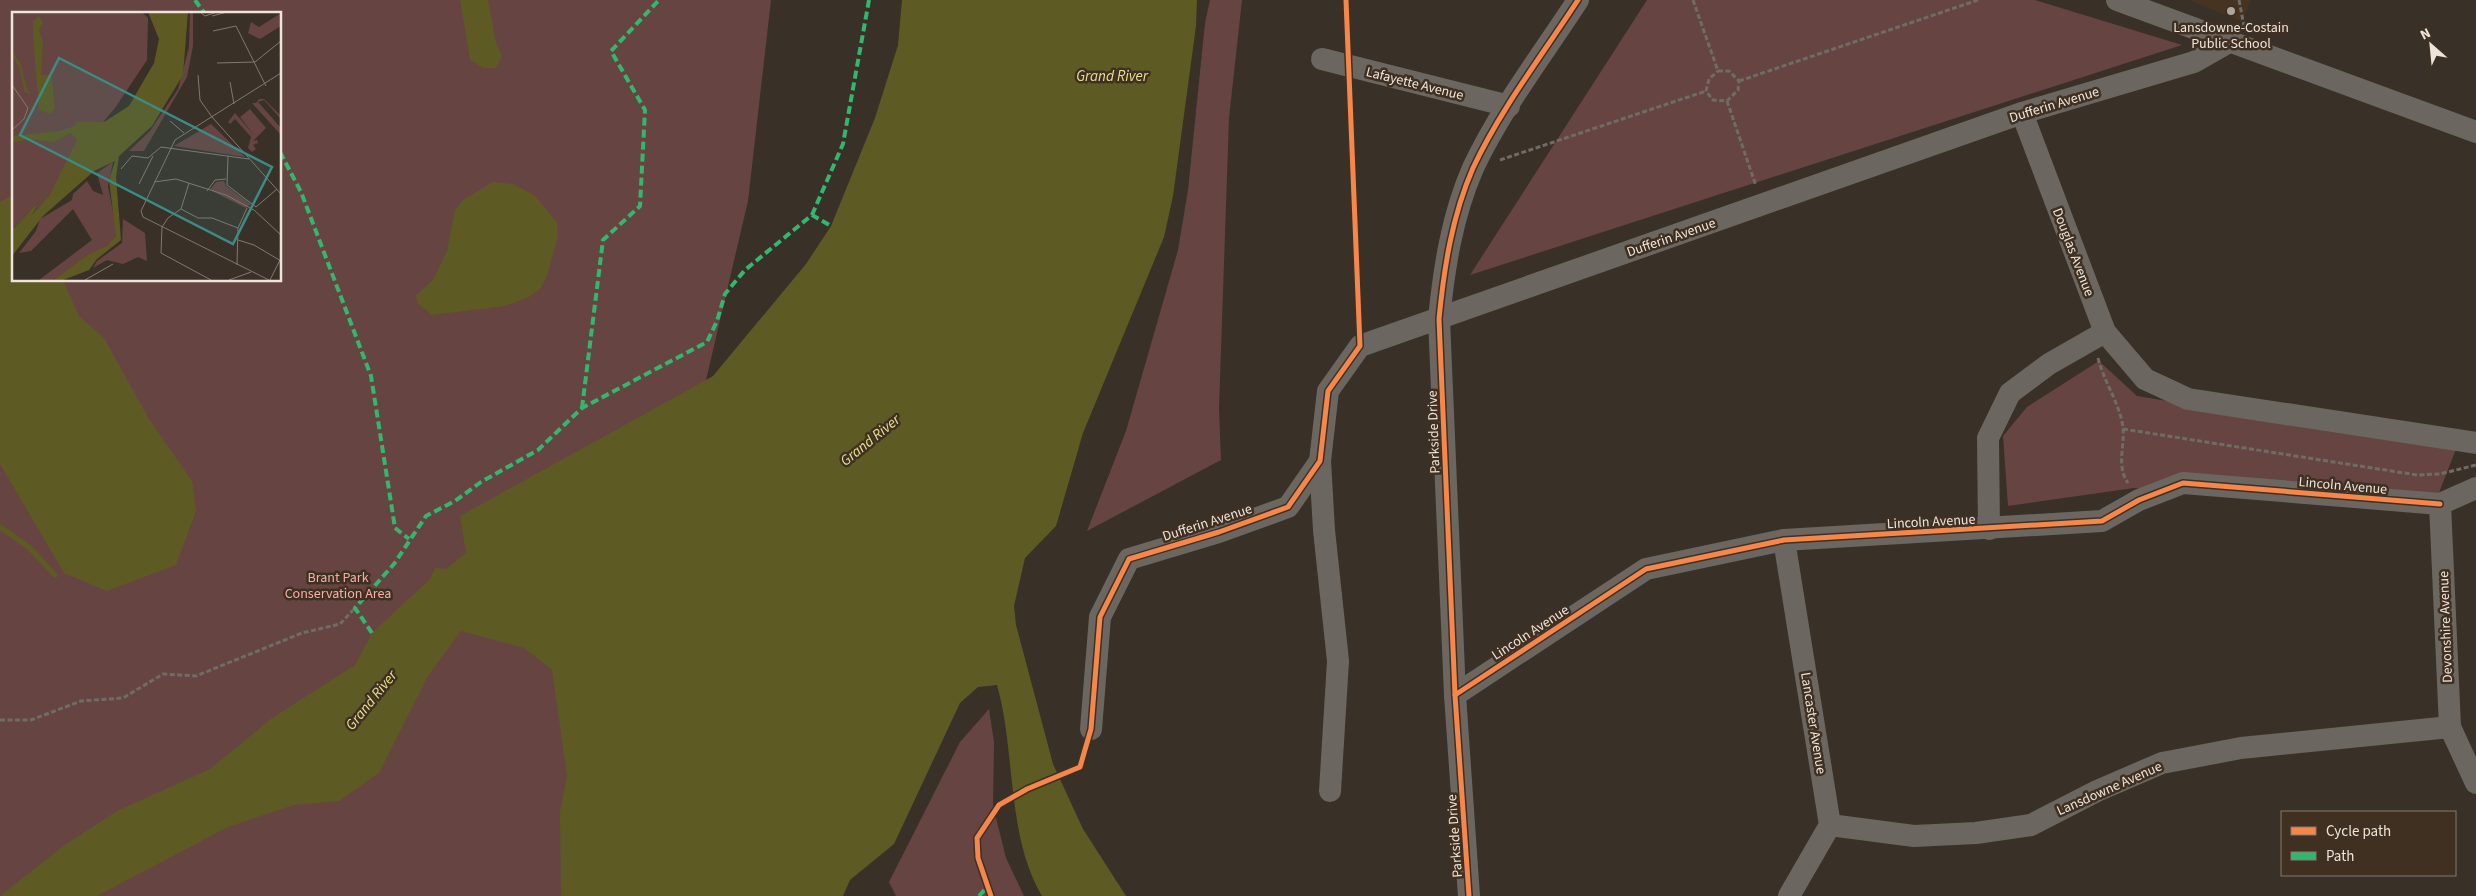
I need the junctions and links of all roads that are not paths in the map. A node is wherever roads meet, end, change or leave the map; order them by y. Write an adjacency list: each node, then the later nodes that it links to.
1 (1578, 0): 5 (street, Parkside Drive)
2 (2117, 0): 3 (street)
3 (2230, 40): 6 (street, Dufferin Avenue); 7 (street)
4 (1322, 59): 5 (street, Lafayette Avenue)
5 (1509, 106): 8 (street, Parkside Drive)
6 (2022, 113): 8 (street, Dufferin Avenue); 9 (street, Douglas Avenue)
7 (2476, 132)
8 (1439, 319): 11 (street, Dufferin Avenue); 16 (street, Parkside Drive)
9 (2100, 335): 10 (street, Douglas Avenue); 14 (street, Lincoln Avenue)
10 (2476, 443)
11 (1320, 461): 18 (street, Dufferin Avenue); 20 (street)
12 (2476, 488): 13 (street)
13 (2440, 504): 14 (street, Lincoln Avenue); 17 (street, Devonshire Avenue)
14 (1989, 529): 15 (street, Lincoln Avenue)
15 (1784, 540): 16 (street, Lincoln Avenue); 21 (street, Lancaster Avenue)
16 (1455, 695): 22 (street, Parkside Drive)
17 (2450, 727): 19 (street, Devonshire Avenue); 21 (street, Lansdowne Avenue)
18 (1091, 729)
19 (2476, 783)
20 (1330, 791)
21 (1830, 825): 23 (street)
22 (1469, 896)
23 (1789, 896)

